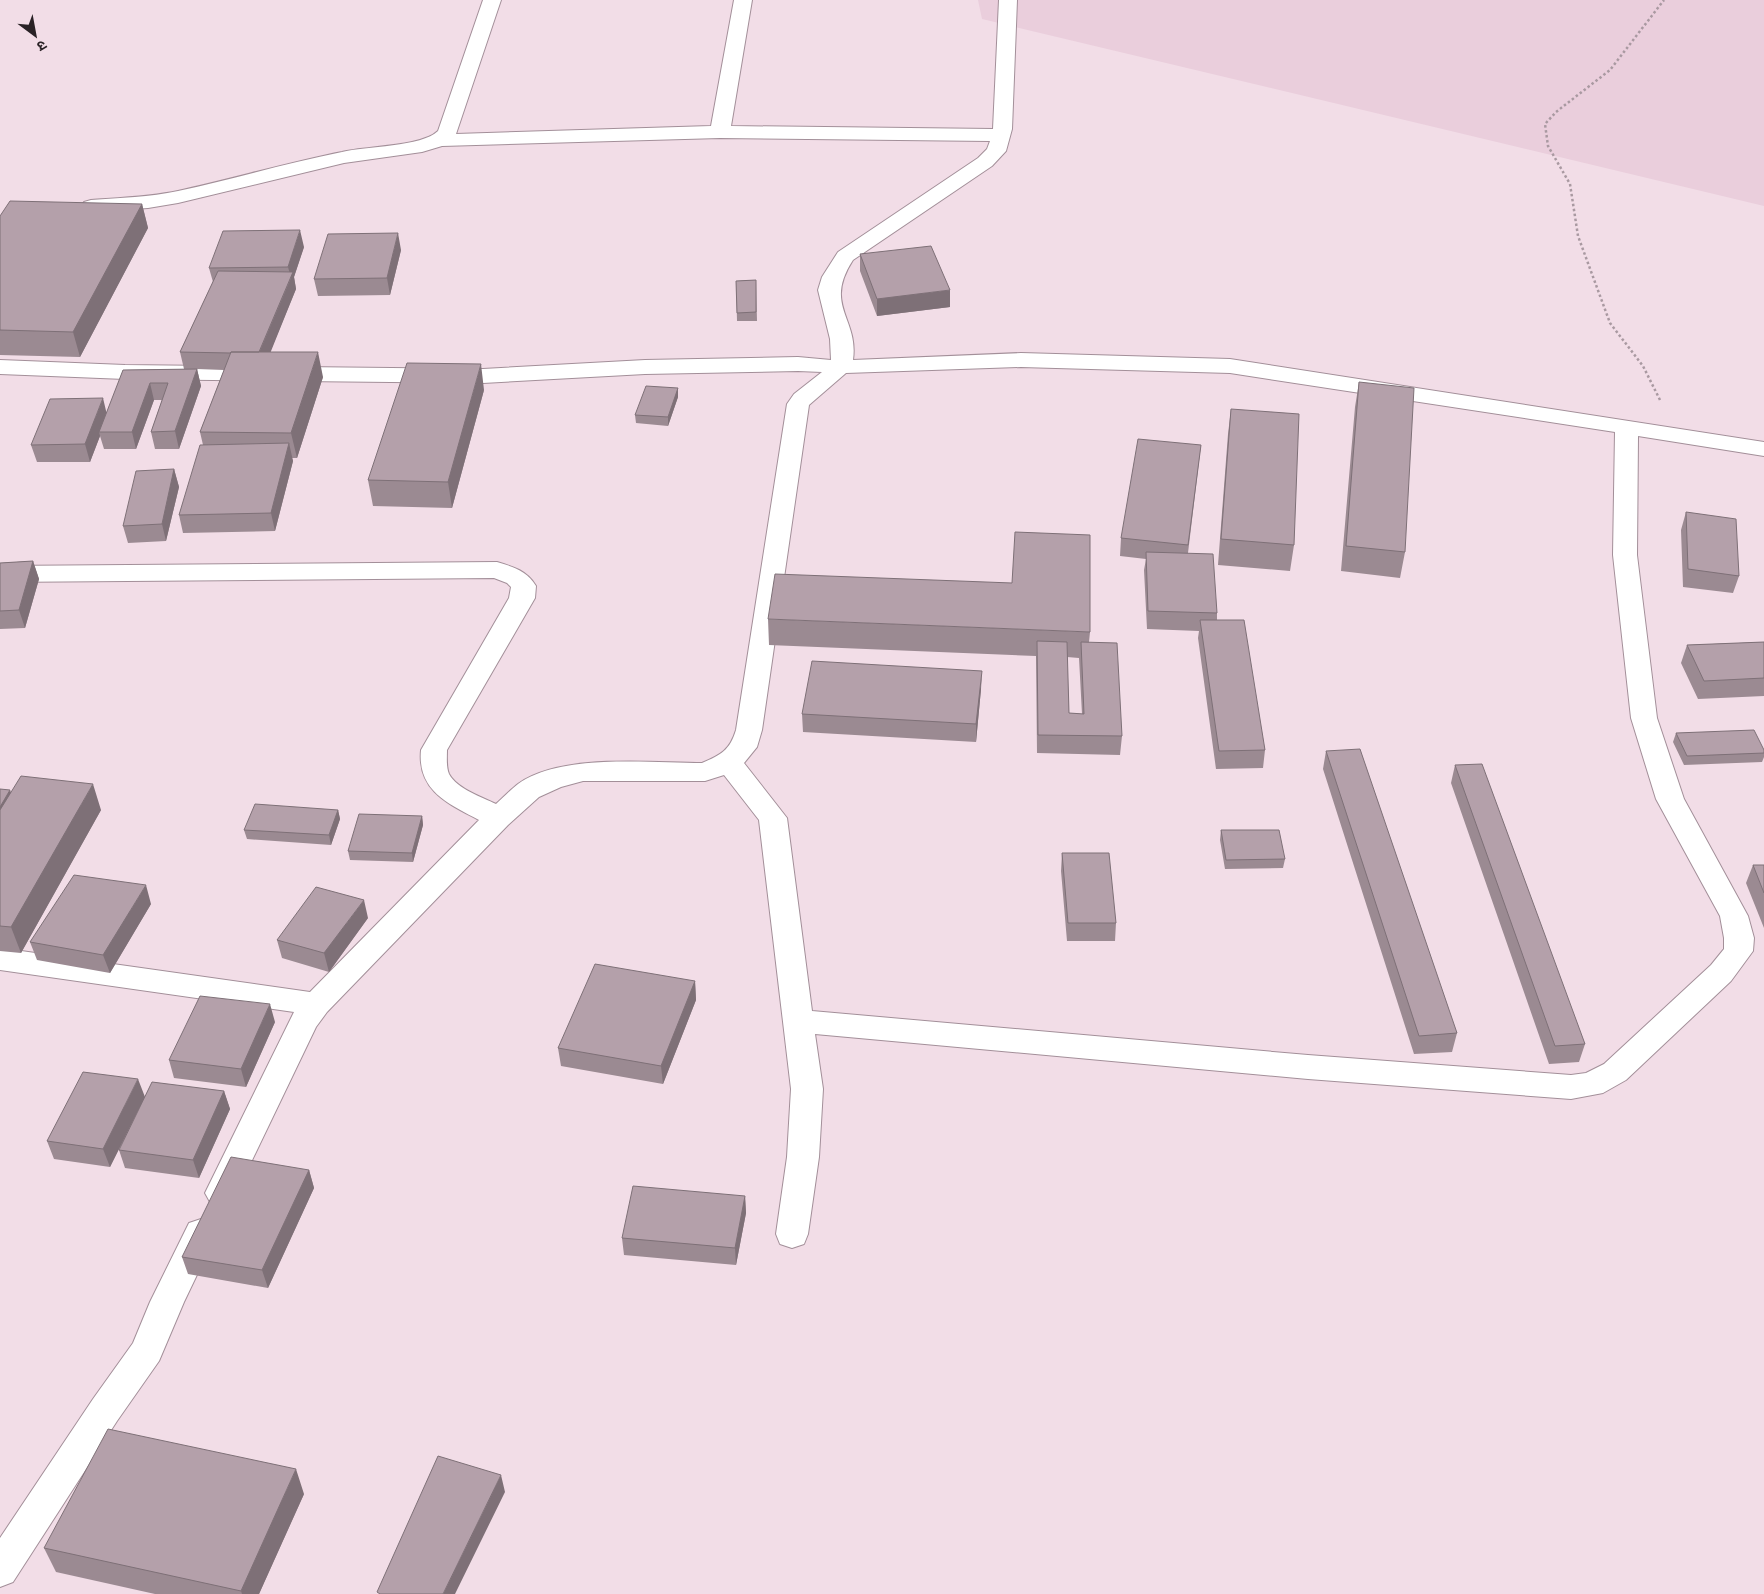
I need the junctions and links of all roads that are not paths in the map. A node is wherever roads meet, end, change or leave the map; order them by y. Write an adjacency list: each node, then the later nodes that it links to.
1 (492, 0): 6 (street)
2 (743, 0): 4 (street)
3 (1008, 0): 5 (street)
4 (720, 132): 5 (street); 6 (street)
5 (1001, 135): 9 (street)
6 (440, 140): 7 (street)
7 (87, 206)
8 (0, 367): 9 (street)
9 (840, 367): 10 (street); 13 (street)
10 (1627, 427): 11 (street); 17 (street)
11 (1764, 449)
12 (0, 574): 14 (street)
13 (730, 762): 14 (street); 17 (street)
14 (498, 818): 16 (street)
15 (0, 959): 16 (street)
16 (316, 1004): 19 (street)
17 (799, 1021): 18 (street)
18 (792, 1234)
19 (0, 1570)

